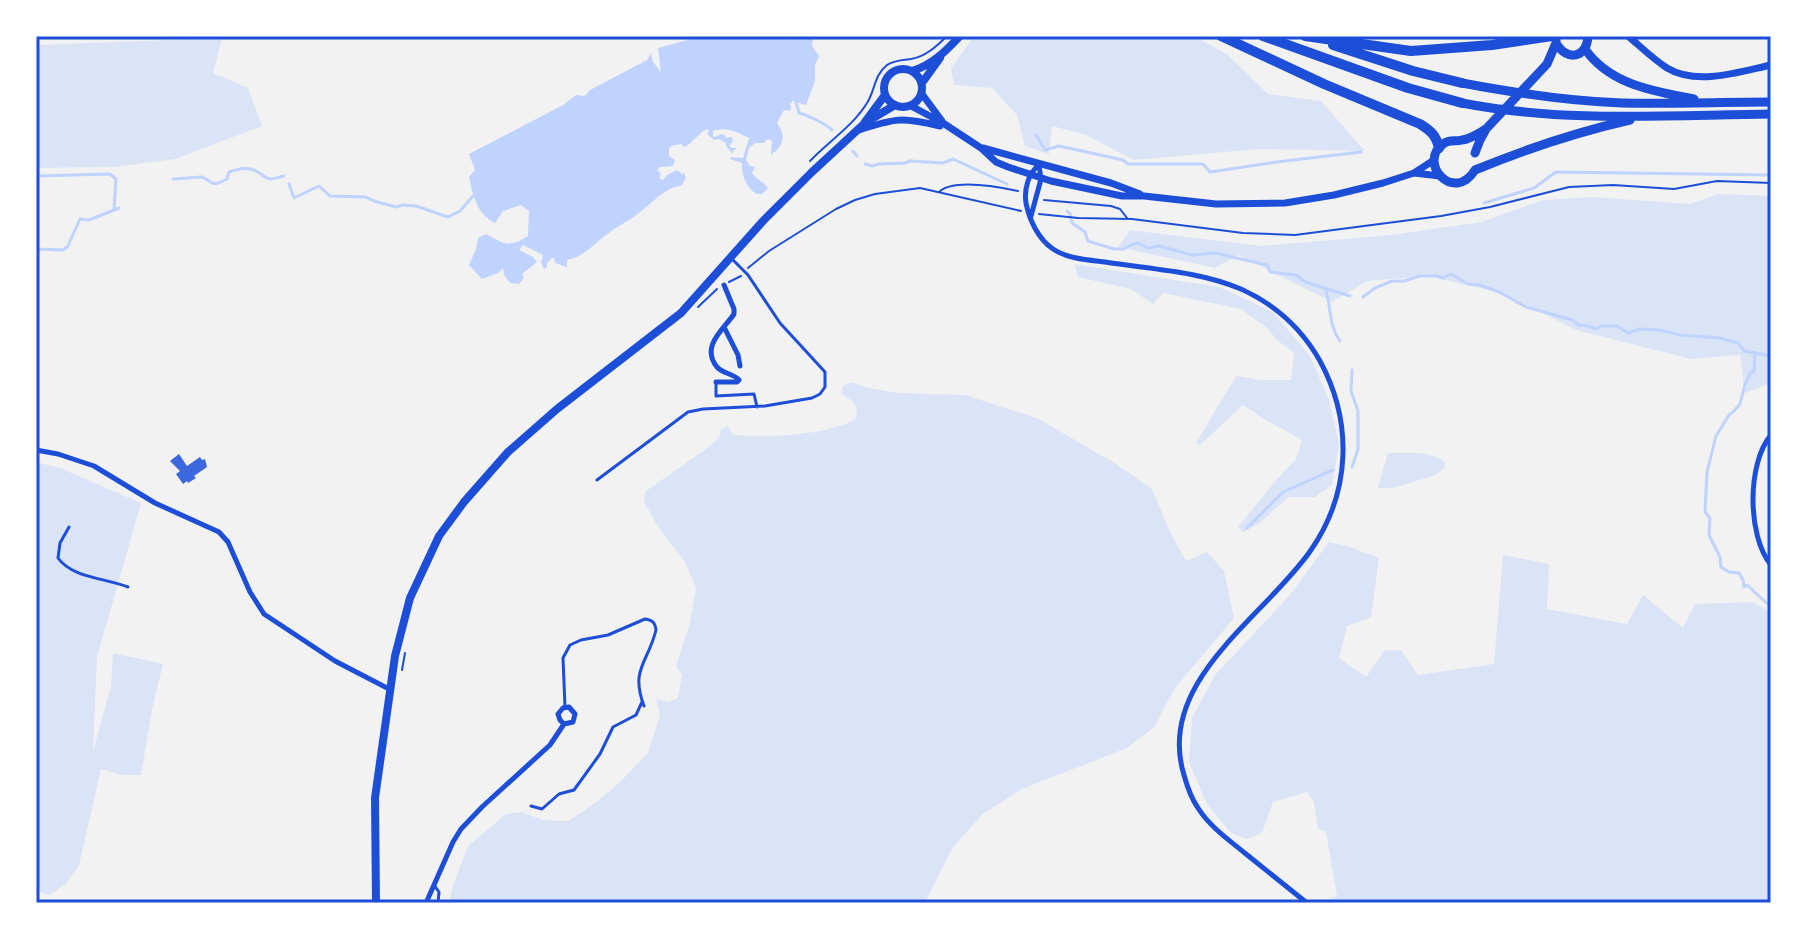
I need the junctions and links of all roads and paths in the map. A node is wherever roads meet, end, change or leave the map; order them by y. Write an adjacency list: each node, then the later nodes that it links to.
1 (960, 36): 8 (main road)
2 (1221, 36): 30 (highway)
3 (1263, 36): 18 (highway)
4 (1305, 36): 6 (highway); 14 (highway)
5 (1628, 36): 11 (main road)
6 (1555, 38): 9 (highway); 10 (highway)
7 (1588, 40): 9 (highway); 19 (highway)
8 (943, 54): 12 (main road); 13 (main road)
9 (1569, 55): 10 (highway)
10 (1546, 65): 26 (highway)
11 (1771, 65)
12 (912, 71): 13 (main road); 16 (main road)
13 (922, 83): 15 (main road)
14 (1462, 83): 19 (highway)
15 (922, 94): 21 (main road); 25 (main road)
16 (885, 95): 20 (main road); 24 (main road)
17 (1771, 102): 19 (highway)
18 (1462, 103): 23 (highway)
19 (1712, 103)
20 (895, 105): 21 (main road); 24 (main road)
21 (911, 106): 25 (main road)
22 (1771, 114): 23 (highway)
23 (1646, 116): 34 (highway)
24 (865, 123): 27 (main road)
25 (946, 126): 27 (main road); 29 (main road)
26 (1487, 128): 28 (highway); 31 (highway)
27 (857, 130): 47 (main road)
28 (1461, 141): 30 (highway); 31 (highway)
29 (981, 148): 33 (main road); 36 (main road)
30 (1439, 148): 32 (highway)
31 (1475, 153): 34 (highway)
32 (1434, 160): 35 (main road); 37 (highway)
33 (1039, 165): 36 (street); 38 (street); 42 (main road)
34 (1475, 170): 37 (highway)
35 (1414, 173): 37 (main road); 42 (main road)
36 (1030, 175): 38 (main road); 45 (street)
37 (1440, 176)
38 (1041, 179): 42 (main road); 45 (street)
39 (1771, 183): 46 (path)
40 (938, 192): 41 (path); 44 (path); 48 (path)
41 (1022, 193)
42 (1144, 196)
43 (1039, 198): 46 (path)
44 (1025, 212)
45 (1032, 215): 46 (path); 71 (street)
46 (1127, 218)
47 (731, 258): 48 (lane); 63 (main road)
48 (745, 271): 49 (path); 54 (lane)
49 (724, 285): 50 (path); 51 (street)
50 (693, 313)
51 (724, 327): 52 (street); 53 (street)
52 (740, 366)
53 (716, 382): 54 (lane)
54 (757, 407): 57 (lane)
55 (1771, 435): 59 (street)
56 (36, 450): 63 (street)
57 (597, 480)
58 (69, 527): 60 (lane)
59 (1771, 565)
60 (128, 587)
61 (405, 649): 62 (path)
62 (400, 680)
63 (389, 689): 68 (main road)
64 (565, 707): 65 (street); 65 (street); 66 (lane)
65 (564, 724): 67 (street)
66 (531, 806)
67 (434, 885): 69 (street); 70 (lane)
68 (376, 903)
69 (426, 903)
70 (438, 903)
71 (1307, 903)

